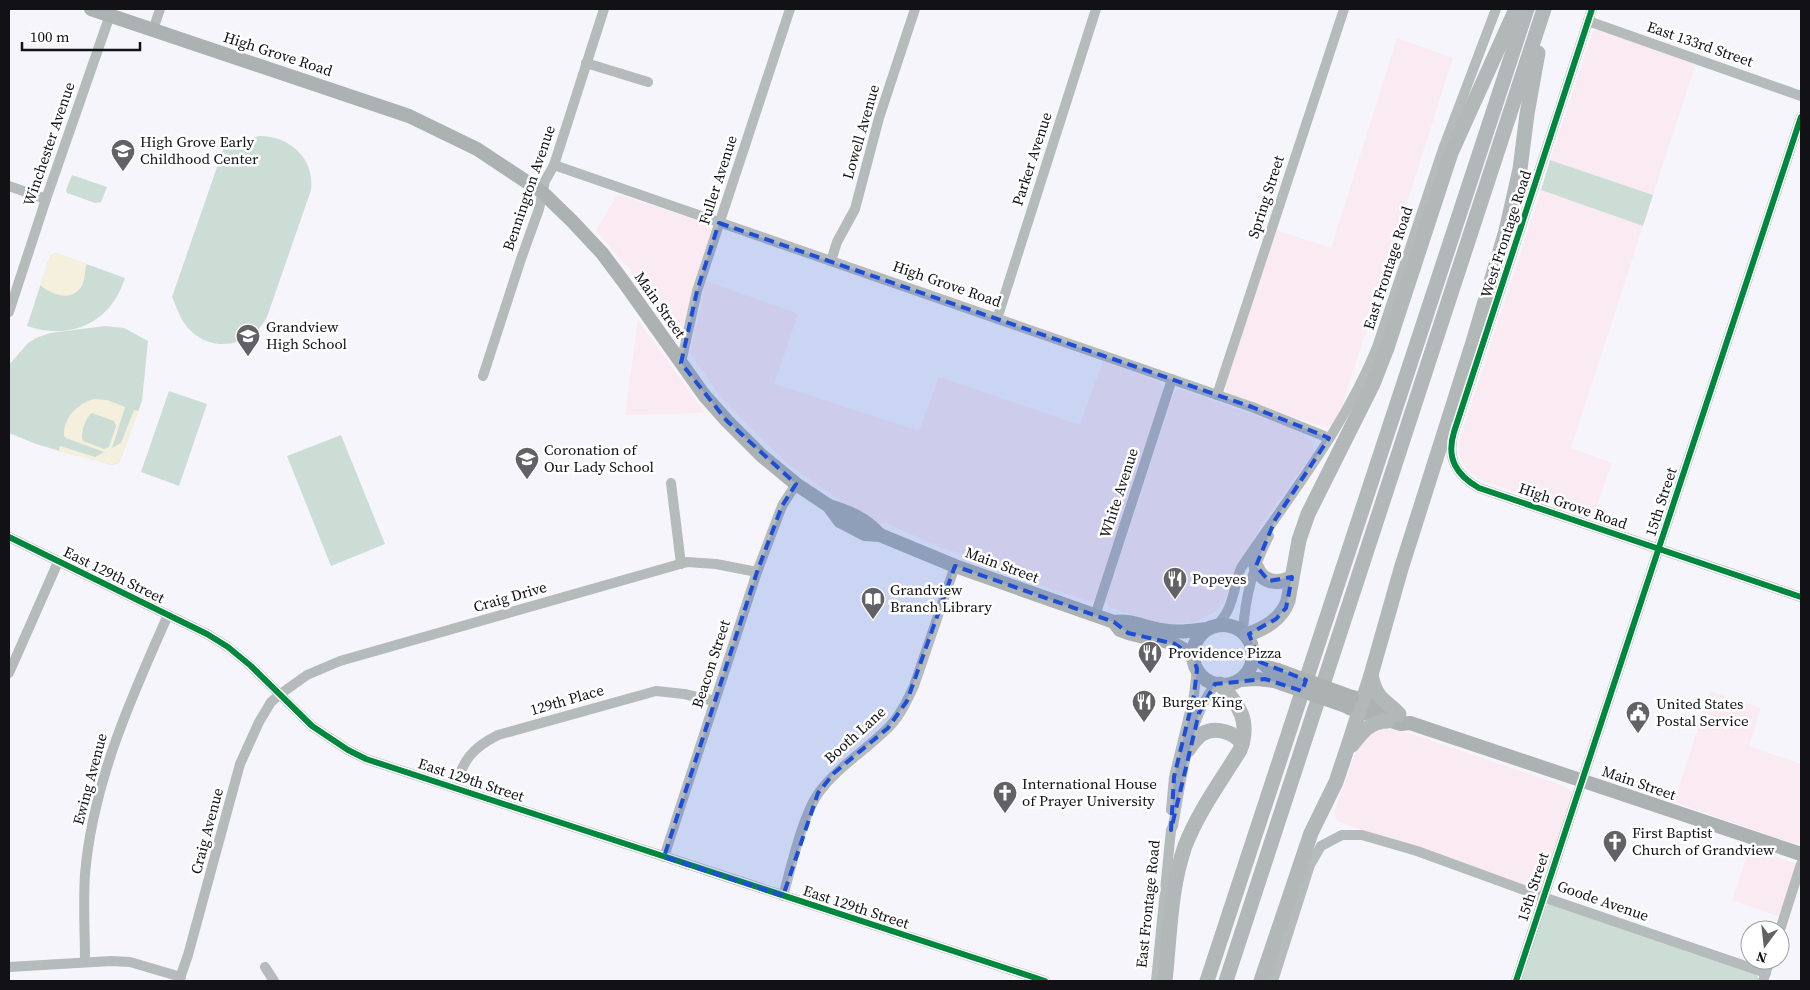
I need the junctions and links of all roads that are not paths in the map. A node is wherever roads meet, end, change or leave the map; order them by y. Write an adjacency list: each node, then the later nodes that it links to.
1 (91, 9): 13 (main road, High Grove Road)
2 (160, 9): 15 (street)
3 (604, 9): 16 (street, Bennington Avenue)
4 (790, 9): 25 (street, Fuller Avenue)
5 (914, 9): 26 (street, Lowell Avenue)
6 (1096, 9): 28 (street, Parker Avenue)
7 (1344, 9): 32 (street, Spring Street)
8 (1496, 9): 33 (street, East Frontage Road)
9 (1516, 9): 45 (highway)
10 (1527, 9): 84 (highway)
11 (1546, 9): 55 (highway); 85 (highway)
12 (1592, 9): 14 (street, West Frontage Road)
13 (110, 15): 15 (main road, High Grove Road); 24 (street, Winchester Avenue)
14 (1588, 21): 18 (street, East 133rd Street); 34 (street, West Frontage Road)
15 (153, 30): 20 (main road, High Grove Road)
16 (586, 63): 17 (street); 21 (street, Bennington Avenue)
17 (648, 82)
18 (1801, 96)
19 (1801, 116): 39 (street, 15th Street)
20 (453, 137): 23 (main road, Main Street)
21 (554, 165): 23 (street, Bennington Avenue); 25 (street, High Grove Road)
22 (9, 186): 24 (street)
23 (542, 192): 29 (main road, Main Street); 30 (street, Bennington Avenue)
24 (46, 199): 27 (street, Winchester Avenue)
25 (720, 223): 26 (street, High Grove Road); 29 (street, Fuller Avenue)
26 (831, 261): 28 (street, High Grove Road)
27 (9, 312)
28 (997, 319): 31 (street, High Grove Road)
29 (681, 363): 36 (main road, Main Street)
30 (483, 376)
31 (1172, 379): 32 (street, High Grove Road); 48 (street, White Avenue)
32 (1217, 395): 33 (street, High Grove Road)
33 (1329, 438): 37 (street, East Frontage Road)
34 (1456, 468): 39 (street, High Grove Road)
35 (671, 483): 41 (street)
36 (796, 484): 42 (main road, Main Street); 44 (street, Beacon Street)
37 (1275, 520): 43 (street, East Frontage Road); 50 (street, East Frontage Road)
38 (9, 537): 40 (street, East 129th Street)
39 (1659, 548): 46 (street, High Grove Road); 66 (street, 15th Street)
40 (58, 562): 47 (street, East 129th Street); 54 (street)
41 (681, 564): 44 (street, Craig Drive); 59 (street, Craig Drive)
42 (955, 566): 48 (main road, Main Street); 72 (street, Booth Lane)
43 (1256, 566): 45 (highway); 51 (street, East Frontage Road)
44 (757, 572): 60 (street, Beacon Street)
45 (1292, 576): 51 (highway)
46 (1801, 597)
47 (168, 615): 59 (street, East 129th Street); 75 (street, Ewing Avenue)
48 (1096, 616): 49 (main road, Main Street)
49 (1114, 622): 50 (main road, Main Street); 53 (main road, Main Street)
50 (1212, 627): 51 (main road); 53 (main road)
51 (1245, 633): 52 (main road)
52 (1254, 654): 56 (main road, Main Street); 57 (main road)
53 (1195, 663): 58 (main road); 68 (street, East Frontage Road)
54 (9, 673)
55 (1371, 675): 61 (highway); 62 (highway)
56 (1276, 676): 57 (main road, Main Street); 61 (main road, Main Street, bridge)
57 (1240, 680): 58 (main road)
58 (1218, 684): 63 (highway); 65 (street, East Frontage Road)
59 (279, 695): 67 (street, East 129th Street); 79 (street, Craig Avenue)
60 (715, 701): 67 (street, 129th Place); 70 (street, Beacon Street)
61 (1356, 704): 62 (main road, Main Street); 64 (highway)
62 (1399, 719): 64 (highway); 66 (main road, Main Street)
63 (1242, 744): 65 (highway); 83 (highway)
64 (1347, 749): 86 (highway)
65 (1188, 750): 68 (street, East Frontage Road)
66 (1582, 780): 69 (main road, Main Street); 73 (street, 15th Street)
67 (455, 788): 70 (street, East 129th Street)
68 (1171, 830): 82 (street, East Frontage Road)
69 (1801, 854)
70 (664, 857): 72 (street, East 129th Street)
71 (1801, 864): 74 (street)
72 (783, 896): 81 (street, East 129th Street)
73 (1543, 897): 78 (street, Goode Avenue); 87 (street, Goode Avenue); 88 (street, 15th Street)
74 (1783, 920)
75 (85, 962): 77 (street); 79 (street)
76 (265, 967): 80 (street)
77 (9, 968)
78 (1764, 977)
79 (180, 979)
80 (274, 981)
81 (1045, 981)
82 (1156, 981)
83 (1165, 981)
84 (1207, 981)
85 (1226, 981)
86 (1261, 981)
87 (1272, 981)
88 (1516, 981)

